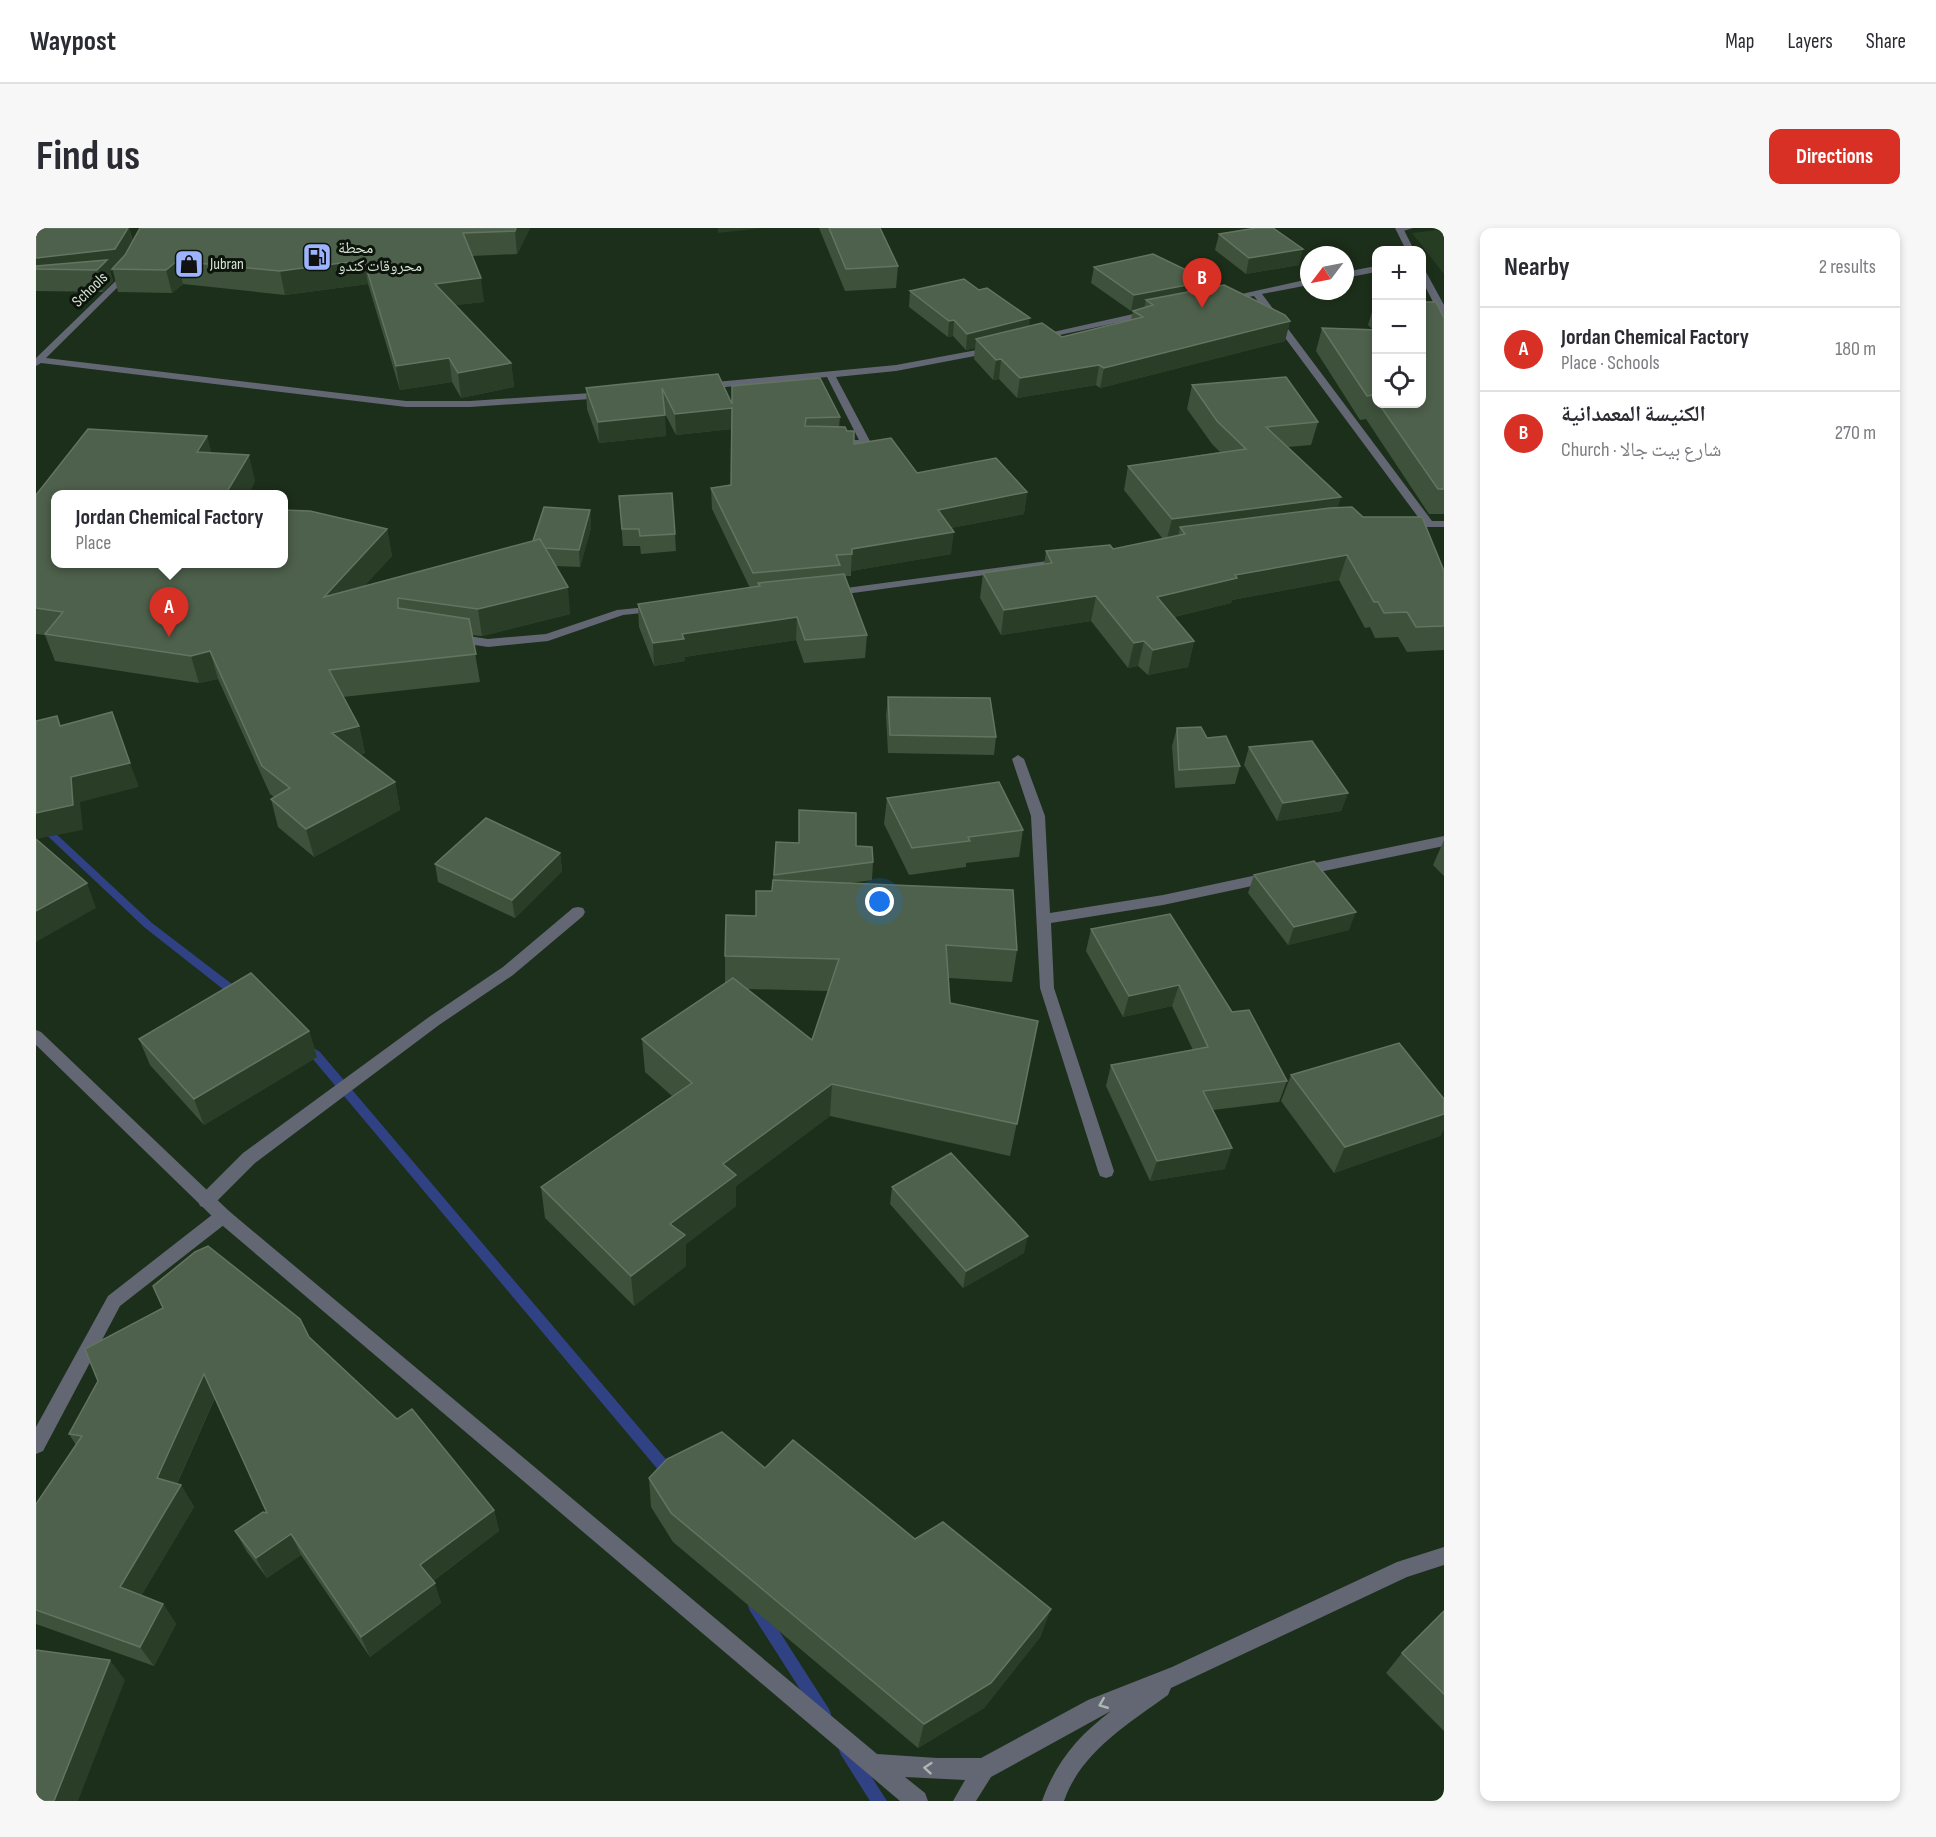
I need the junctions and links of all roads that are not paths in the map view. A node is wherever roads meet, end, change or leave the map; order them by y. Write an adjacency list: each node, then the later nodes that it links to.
1 (1403, 228): 2 (street)
2 (1409, 246)
3 (137, 256): 6 (street, Schools)
4 (1372, 270): 5 (street)
5 (1354, 273)
6 (127, 275): 7 (street); 16 (street, Schools)
7 (111, 276)
8 (1426, 280): 13 (street)
9 (1300, 284): 10 (street)
10 (1256, 292): 11 (street); 21 (street)
11 (1211, 301)
12 (1166, 310): 14 (street)
13 (1444, 314)
14 (1026, 339)
15 (1004, 347): 17 (street)
16 (38, 361): 19 (street)
17 (830, 374): 18 (street); 20 (street)
18 (696, 387)
19 (619, 394)
20 (820, 443)
21 (1429, 524): 22 (street); 23 (street)
22 (1444, 524)
23 (1394, 525)
24 (1073, 560): 25 (street)
25 (813, 595)
26 (666, 608): 27 (street)
27 (442, 636)
28 (1018, 759): 31 (street)
29 (1444, 841): 31 (street)
30 (578, 912): 34 (street)
31 (1043, 919): 33 (street)
32 (36, 1036): 34 (street)
33 (1106, 1172)
34 (206, 1201): 35 (street)
35 (223, 1216): 36 (street); 39 (street)
36 (36, 1445)
37 (1444, 1556): 38 (street)
38 (1178, 1675): 40 (street, one-way to 40); 43 (street)
39 (873, 1764): 40 (street, one-way to 39); 41 (street)
40 (983, 1769): 42 (street)
41 (917, 1801)
42 (964, 1801)
43 (1053, 1801)

